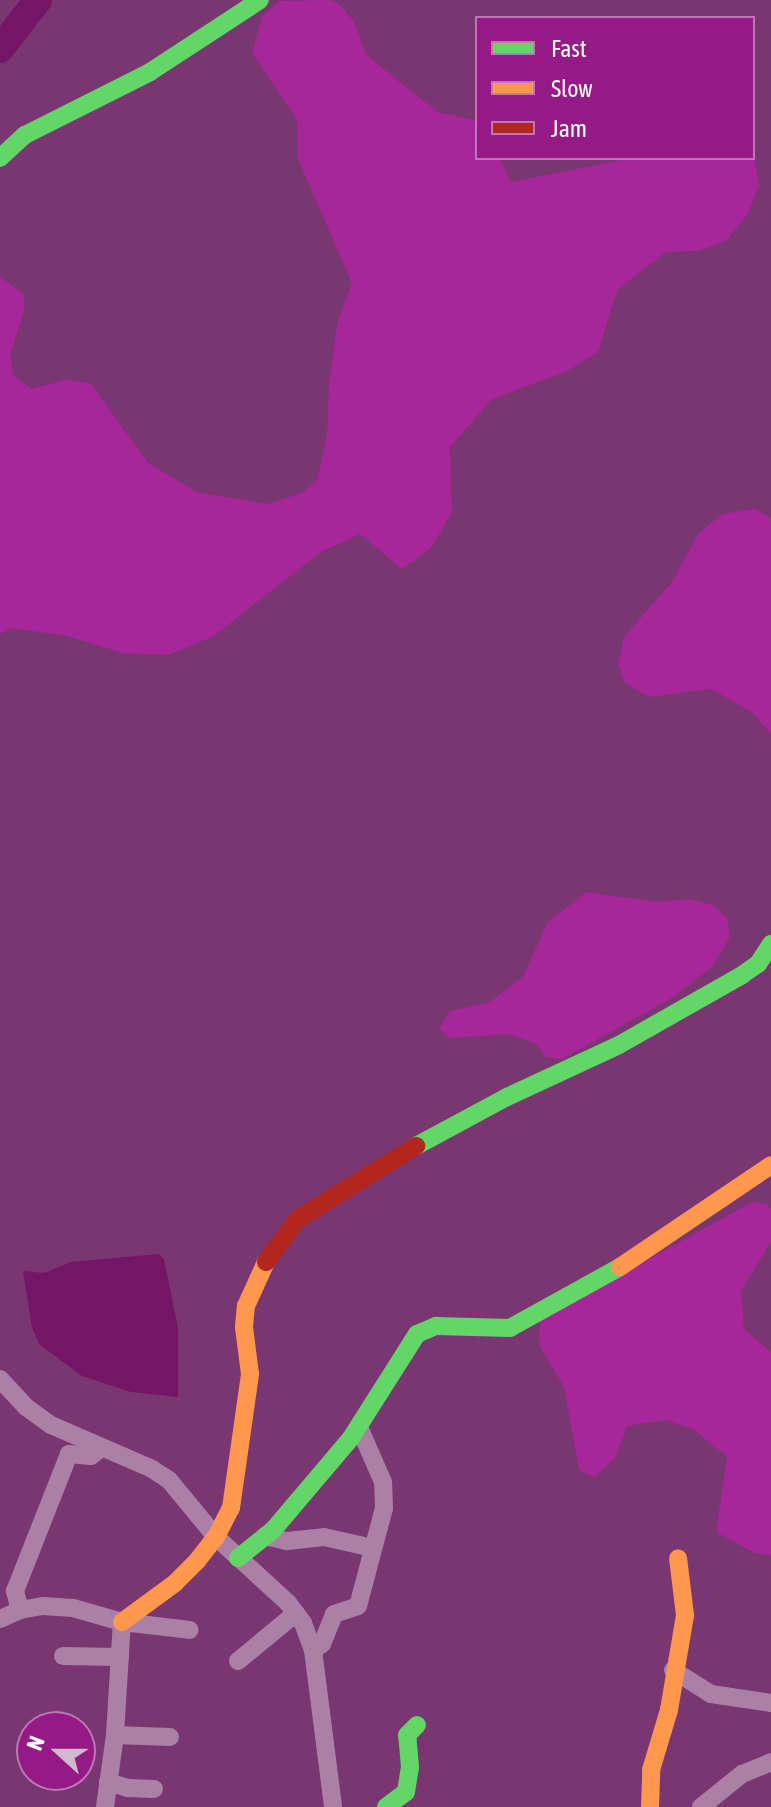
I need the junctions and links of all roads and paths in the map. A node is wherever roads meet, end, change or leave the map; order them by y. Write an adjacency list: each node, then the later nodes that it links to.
1 (260, 0): 2 (street)
2 (0, 158)
3 (771, 944): 9 (street)
4 (771, 1165): 6 (street)
5 (0, 1379): 7 (street)
6 (359, 1427): 8 (street); 10 (street)
7 (100, 1449): 9 (street); 13 (street)
8 (265, 1536): 10 (street); 11 (street)
9 (216, 1537): 11 (street); 16 (street)
10 (373, 1548): 18 (street)
11 (238, 1558): 14 (street)
12 (678, 1558): 22 (street)
13 (20, 1610): 15 (street); 16 (street)
14 (296, 1613): 18 (street); 21 (street)
15 (0, 1619)
16 (122, 1622): 17 (street); 20 (street)
17 (190, 1630)
18 (313, 1650): 31 (street)
19 (63, 1656): 20 (street)
20 (120, 1657): 25 (street)
21 (238, 1661)
22 (673, 1670): 23 (street); 33 (street)
23 (771, 1703)
24 (417, 1725): 32 (street)
25 (115, 1735): 26 (street); 28 (street)
26 (170, 1737)
27 (771, 1762): 34 (street)
28 (108, 1782): 29 (street); 30 (street)
29 (154, 1789)
30 (105, 1807)
31 (333, 1807)
32 (386, 1807)
33 (650, 1807)
34 (701, 1807)

